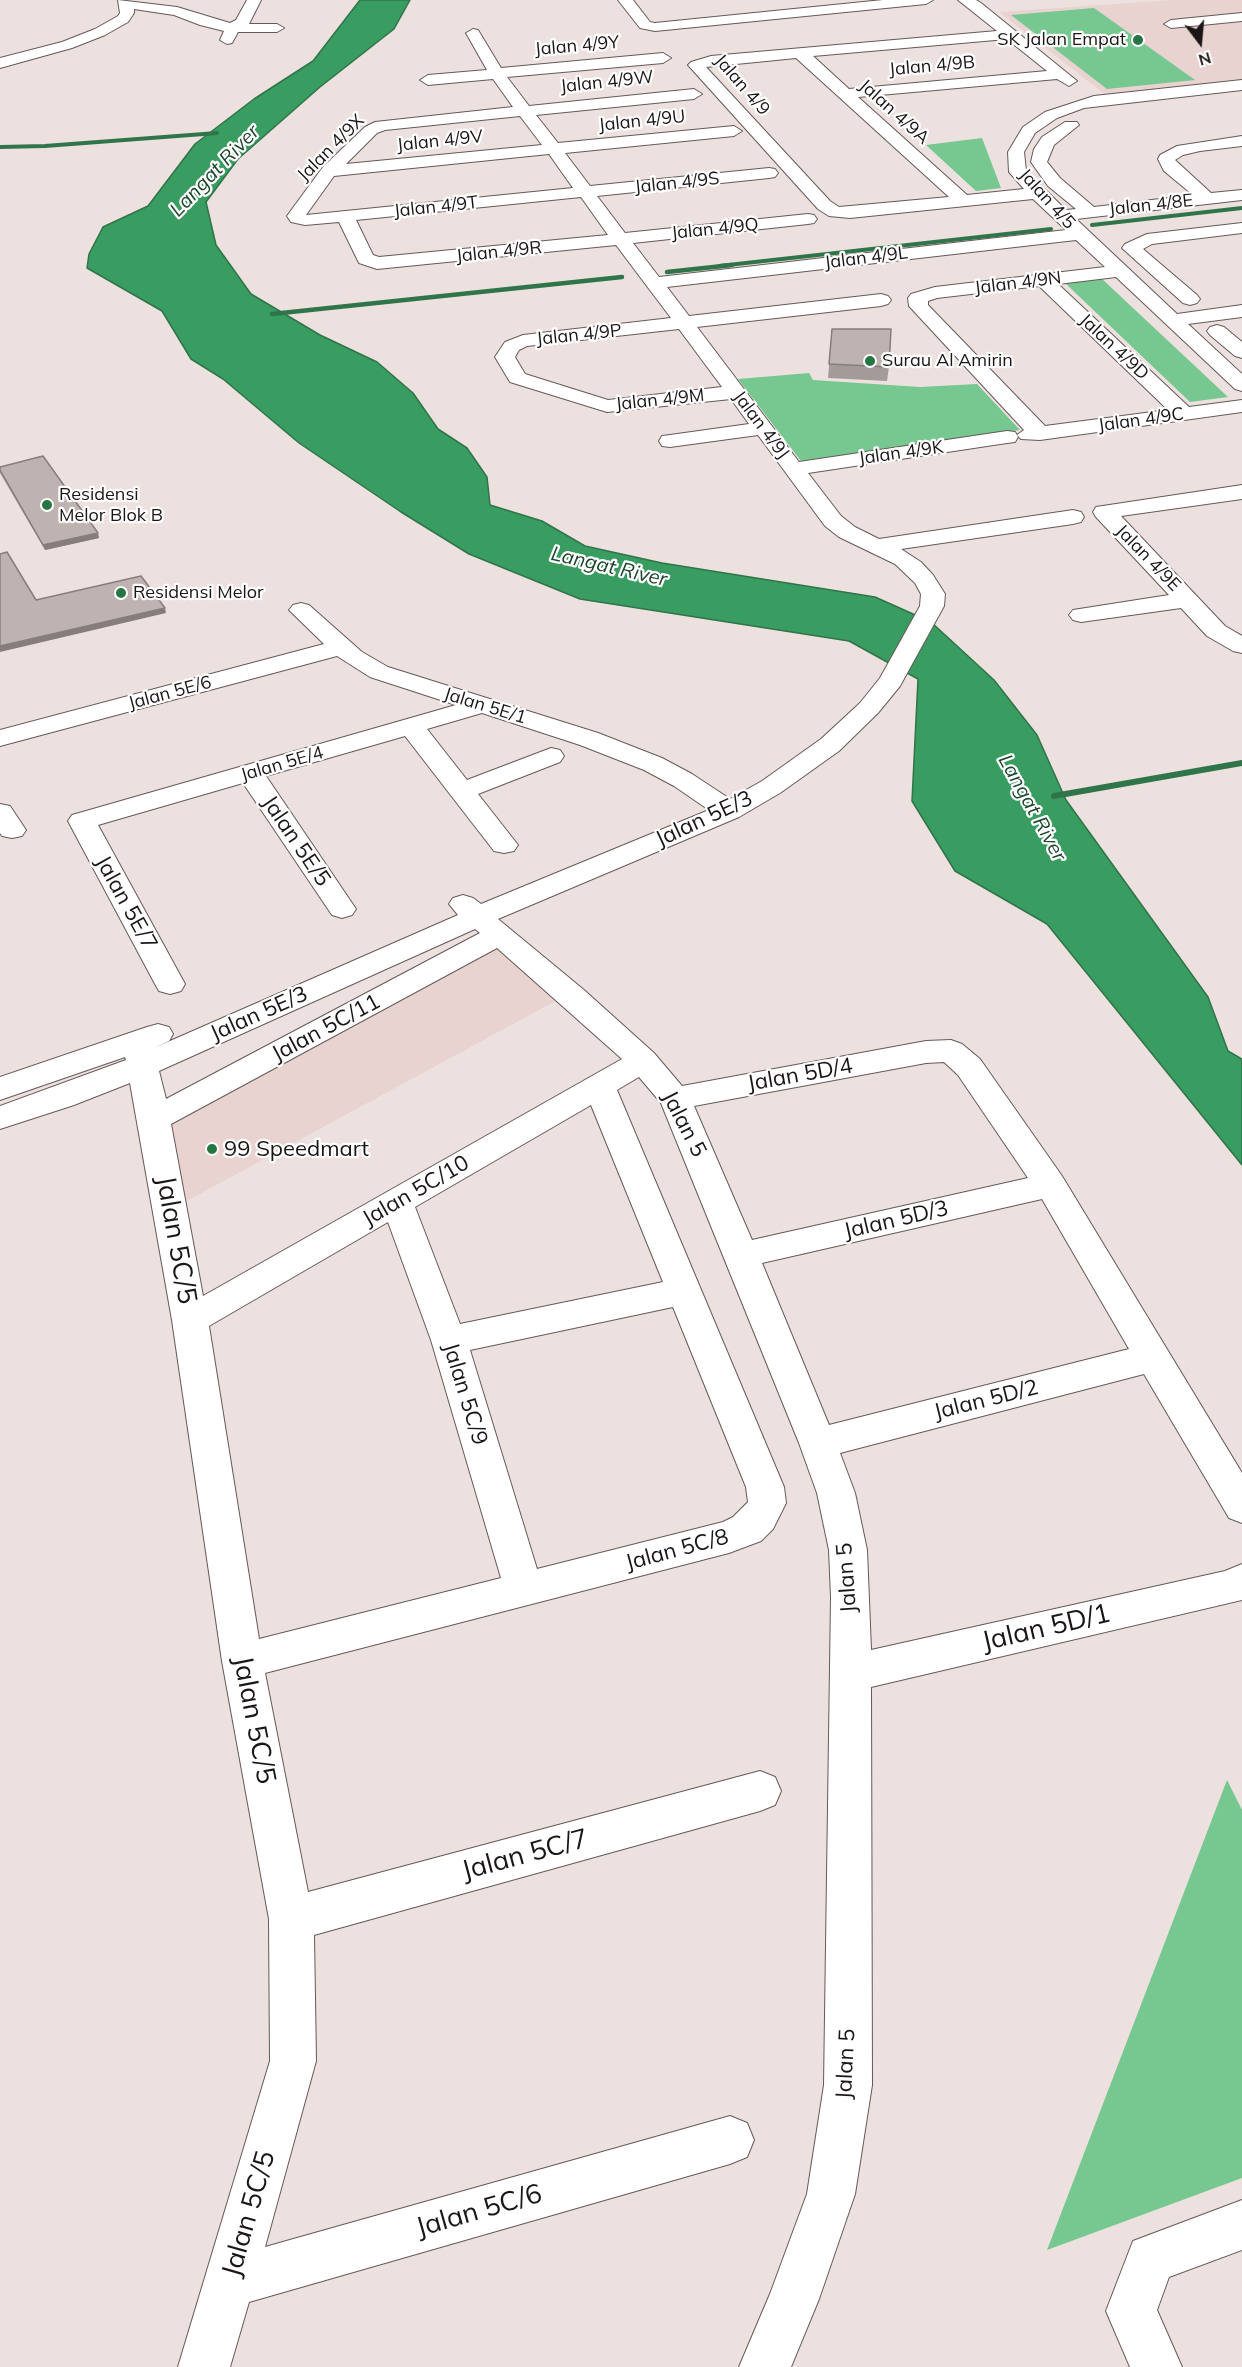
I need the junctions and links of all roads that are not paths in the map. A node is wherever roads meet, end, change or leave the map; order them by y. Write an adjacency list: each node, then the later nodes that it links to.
1 (254, 0): 10 (street)
2 (625, 0): 7 (street)
3 (776, 0): 7 (street)
4 (926, 0): 7 (street)
5 (964, 0): 13 (street)
6 (126, 2): 10 (street); 17 (street)
7 (792, 15)
8 (1242, 17): 9 (street)
9 (1171, 24)
10 (232, 28): 11 (street); 14 (street)
11 (277, 28)
12 (472, 33): 18 (street)
13 (1010, 34): 15 (street, Jalan 4/9); 19 (street)
14 (224, 47)
15 (800, 53): 23 (street, Jalan 4/9A); 36 (street, Jalan 4/9)
16 (663, 58): 18 (street, Jalan 4/9Y)
17 (0, 63)
18 (496, 74): 20 (street, Jalan 4/9Y); 26 (street)
19 (1059, 74): 23 (street, Jalan 4/9B); 25 (street)
20 (428, 80)
21 (1242, 85): 25 (street, Jalan 4/5)
22 (694, 94): 26 (street, Jalan 4/9W)
23 (845, 94): 36 (street, Jalan 4/9A)
24 (1242, 96): 37 (street)
25 (1094, 101): 33 (street, Jalan 4/5)
26 (524, 110): 29 (street); 30 (street, Jalan 4/9X)
27 (734, 131): 29 (street, Jalan 4/9U)
28 (1242, 141): 35 (street)
29 (554, 150): 30 (street, Jalan 4/9V); 32 (street)
30 (329, 171): 38 (street, Jalan 4/9X)
31 (769, 173): 32 (street, Jalan 4/9S)
32 (586, 192): 38 (street, Jalan 4/9T); 43 (street)
33 (1037, 193): 36 (street, Jalan 4/9); 39 (street, Jalan 4/5)
34 (1242, 195): 35 (street, Jalan 4/8E)
35 (1207, 199): 37 (street, Jalan 4/8E)
36 (963, 201)
37 (1090, 212): 39 (street, Jalan 4/8E)
38 (345, 216): 43 (street, Jalan 4/9R)
39 (1060, 216): 42 (street, Jalan 4/5)
40 (808, 219): 43 (street, Jalan 4/9Q)
41 (1240, 230): 47 (street)
42 (1079, 234): 44 (street, Jalan 4/5); 46 (street, Jalan 4/9L)
43 (621, 239): 46 (street)
44 (1118, 271): 45 (street, Jalan 4/9N); 50 (street, Jalan 4/5)
45 (1043, 280): 58 (street, Jalan 4/9D); 60 (street, Jalan 4/9N)
46 (657, 286): 51 (street, Jalan 4/9J)
47 (1190, 298)
48 (880, 300): 51 (street)
49 (1242, 311): 50 (street)
50 (1173, 320): 55 (street, Jalan 4/5)
51 (684, 323): 54 (street, Jalan 4/9P); 56 (street, Jalan 4/9J)
52 (1217, 332): 53 (street)
53 (1242, 352)
54 (517, 378): 56 (street, Jalan 4/9M)
55 (1242, 385)
56 (736, 392): 59 (street, Jalan 4/9J)
57 (1242, 406): 58 (street, Jalan 4/9C)
58 (1185, 414): 60 (street, Jalan 4/9C)
59 (763, 428): 61 (street); 62 (street, Jalan 4/9J)
60 (1025, 436): 62 (street, Jalan 4/9K)
61 (670, 441)
62 (794, 469): 65 (street, Jalan 4/9J)
63 (1242, 492): 66 (street, Jalan 4/9E)
64 (1073, 517): 65 (street)
65 (877, 546): 76 (street, Jalan 4/9J)
66 (1188, 600): 68 (street); 69 (street, Jalan 4/9E)
67 (301, 610): 70 (street, Jalan 5E/1)
68 (1081, 615)
69 (1242, 646)
70 (341, 647): 71 (street, Jalan 5E/1); 73 (street, Jalan 5E/6)
71 (483, 705): 72 (street, Jalan 5E/4); 78 (street, Jalan 5E/1)
72 (412, 727): 75 (street, Jalan 5E/4); 77 (street)
73 (0, 738)
74 (551, 756): 77 (street)
75 (250, 773): 79 (street, Jalan 5E/4); 81 (street, Jalan 5E/5)
76 (771, 787): 78 (street, Jalan 5E/3)
77 (462, 791): 80 (street)
78 (712, 795): 82 (street, Jalan 5E/3); 82 (street, Jalan 5E/3)
79 (82, 821): 83 (street, Jalan 5E/7)
80 (504, 845)
81 (342, 909)
82 (479, 918): 84 (street, Jalan 5E/3); 85 (street, Jalan 5); 90 (street, Jalan 5C/11)
83 (171, 984)
84 (140, 1055): 87 (street, Jalan 5E/3); 89 (street, Jalan 5E/3); 90 (street, Jalan 5C/5)
85 (643, 1061): 86 (street, Jalan 5C/10); 88 (street, Jalan 5)
86 (599, 1086): 92 (street, Jalan 5C/10); 94 (street, Jalan 5C/8)
87 (0, 1089)
88 (675, 1098): 91 (street, Jalan 5D/4); 93 (street, Jalan 5)
89 (0, 1118)
90 (154, 1119): 95 (street, Jalan 5C/5)
91 (1050, 1185): 93 (street, Jalan 5D/3); 97 (street, Jalan 5D/4)
92 (397, 1202): 95 (street, Jalan 5C/10); 96 (street, Jalan 5C/9)
93 (742, 1255): 98 (street, Jalan 5)
94 (683, 1291): 96 (street); 101 (street, Jalan 5C/8)
95 (190, 1320): 102 (street, Jalan 5C/5)
96 (448, 1340): 101 (street, Jalan 5C/9)
97 (1154, 1357): 98 (street, Jalan 5D/2); 99 (street, Jalan 5D/4)
98 (818, 1443): 103 (street, Jalan 5)
99 (1242, 1507)
100 (1242, 1581): 103 (street, Jalan 5D/1)
101 (524, 1589): 102 (street, Jalan 5C/8)
102 (242, 1661): 105 (street, Jalan 5C/5)
103 (850, 1673): 110 (street, Jalan 5)
104 (760, 1791): 105 (street, Jalan 5C/7)
105 (291, 1919): 108 (street, Jalan 5C/5)
106 (730, 2140): 108 (street, Jalan 5C/6)
107 (1242, 2225): 111 (street)
108 (229, 2282): 109 (street, Jalan 5C/5)
109 (204, 2367)
110 (765, 2367)
111 (1155, 2367)

